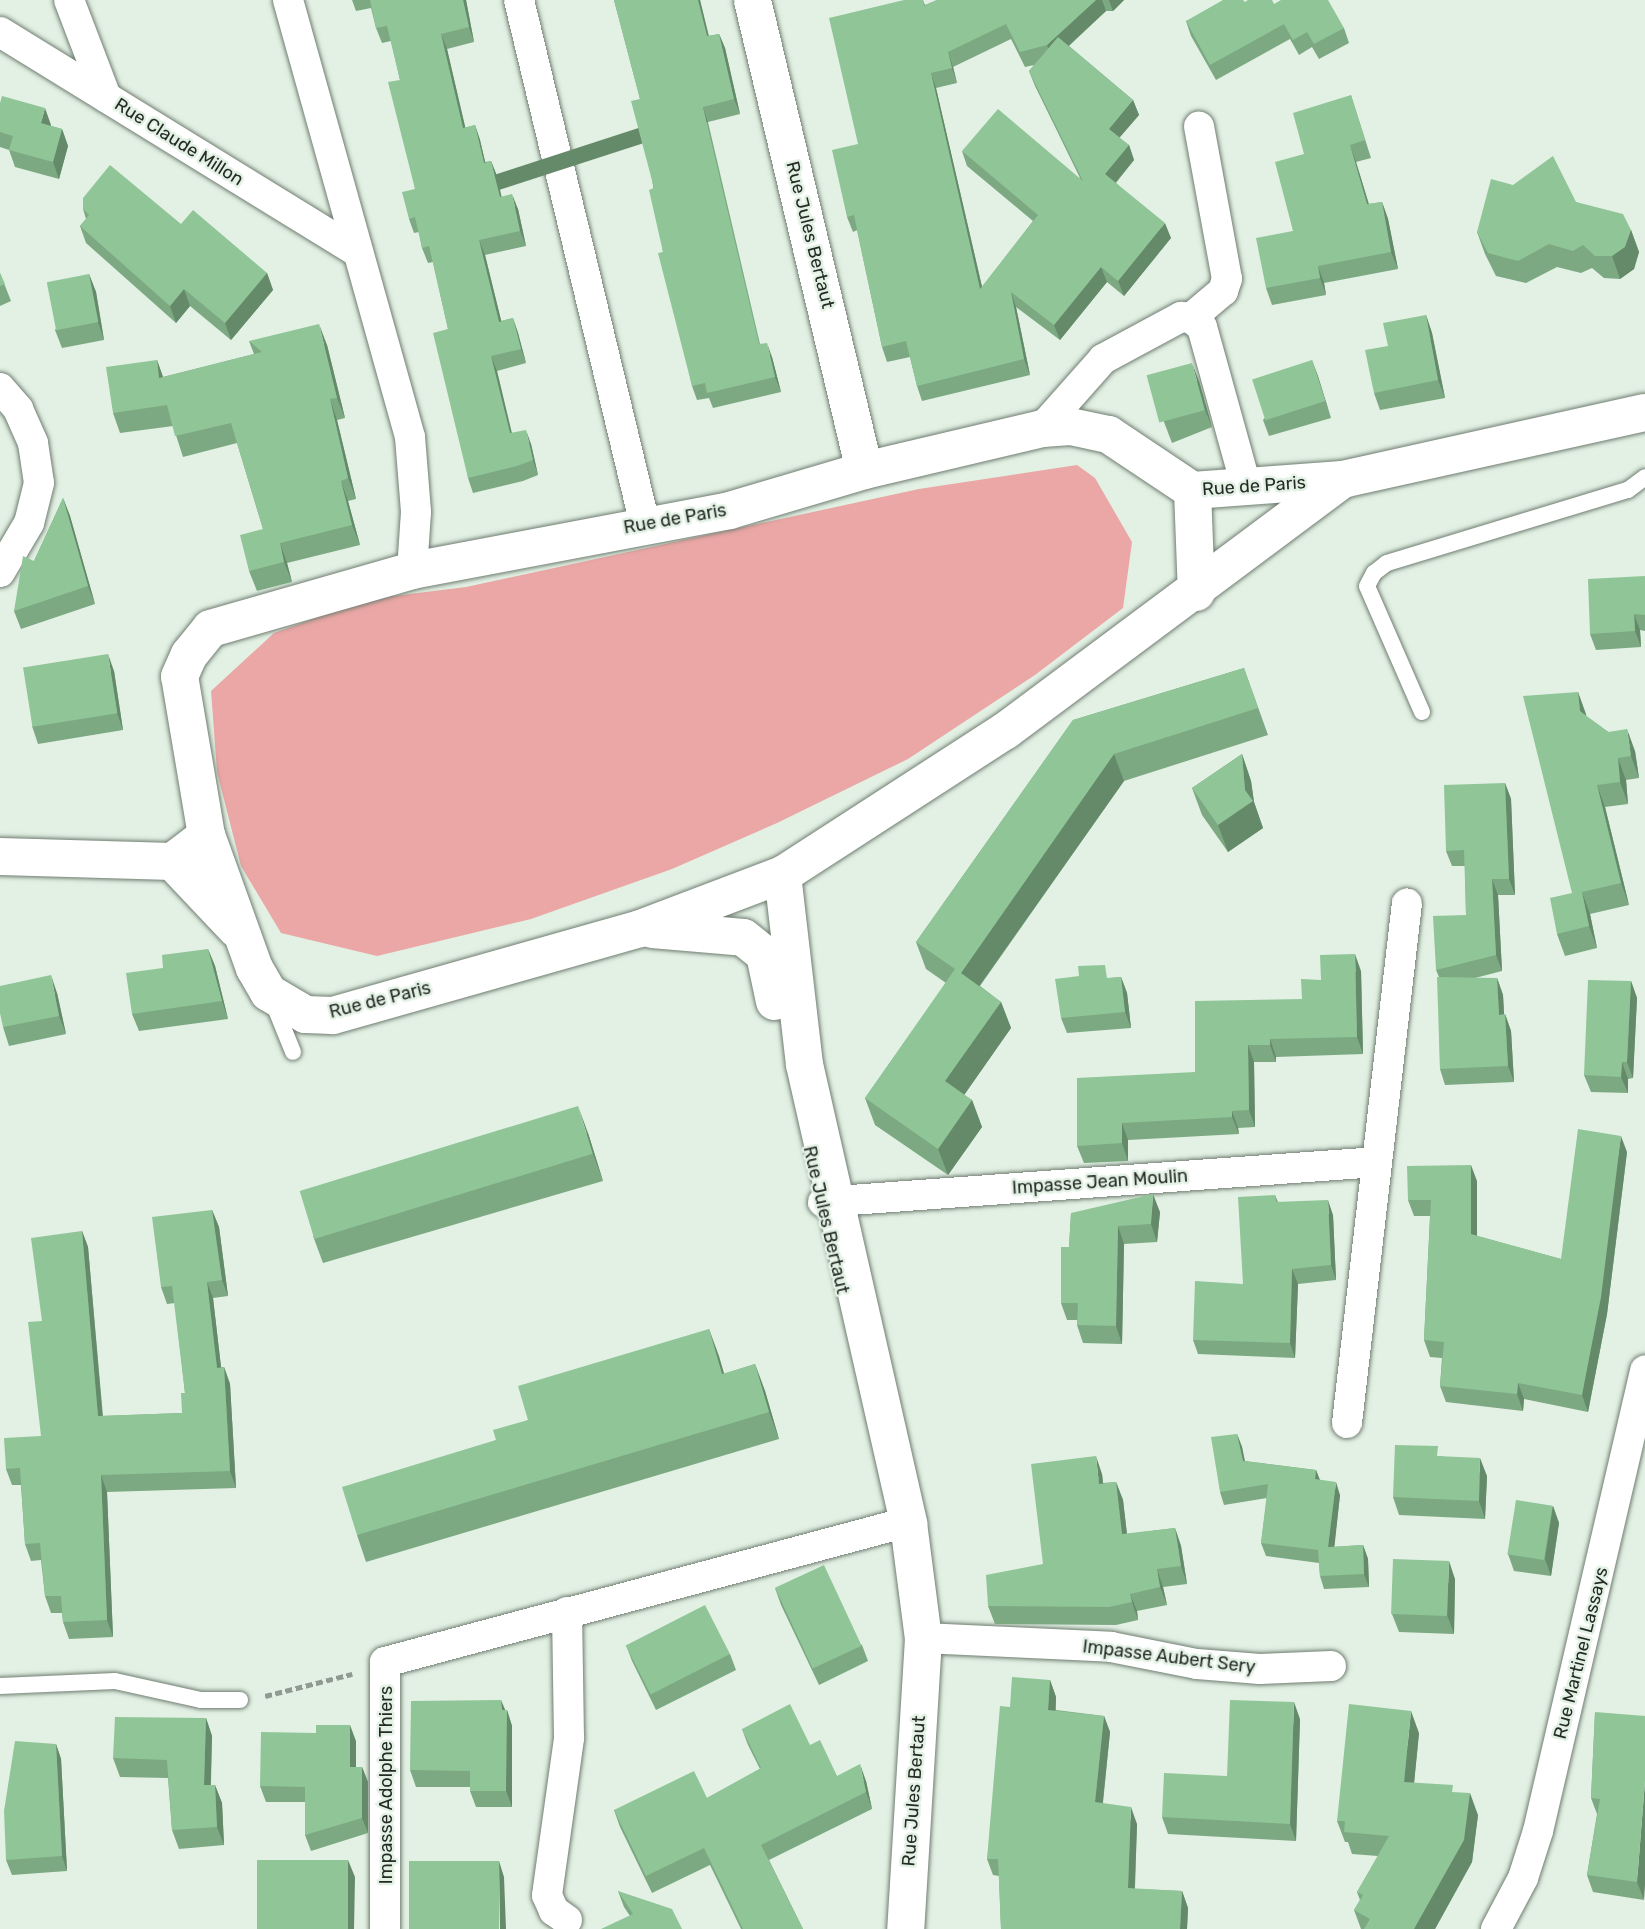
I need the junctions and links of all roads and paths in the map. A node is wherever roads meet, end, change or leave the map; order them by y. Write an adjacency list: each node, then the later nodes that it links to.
1 (69, 0): 6 (street)
2 (288, 0): 8 (street)
3 (519, 0): 18 (street)
4 (752, 0): 13 (street, Rue Jules Bertaut)
5 (0, 32): 6 (street, Rue Claude Millon)
6 (106, 97): 8 (street, Rue Claude Millon)
7 (1199, 127): 9 (street)
8 (358, 252): 19 (street)
9 (1191, 318): 12 (street); 16 (street)
10 (0, 388): 20 (street)
11 (1645, 412): 15 (street, Rue de Paris)
12 (1042, 428): 13 (street, Rue de Paris); 17 (street, Rue de Paris)
13 (864, 470): 18 (street, Rue de Paris)
14 (1645, 477): 22 (lane)
15 (1342, 479): 16 (street, Rue de Paris); 21 (street, Rue de Paris)
16 (1246, 486): 17 (street, Rue de Paris)
17 (1192, 490): 21 (street)
18 (645, 525): 19 (street, Rue de Paris)
19 (412, 570): 23 (street, Rue de Paris)
20 (0, 572)
21 (1196, 592): 26 (street, Rue de Paris)
22 (1422, 712)
23 (206, 835): 25 (street); 29 (street, Rue de Paris)
24 (0, 856): 25 (street)
25 (172, 862): 29 (street, Rue de Paris)
26 (782, 873): 28 (street, Rue de Paris); 33 (street, Rue Jules Bertaut)
27 (1407, 903): 32 (street)
28 (640, 928): 30 (street, Rue de Paris); 33 (street, Rue Jules Bertaut)
29 (241, 934): 30 (street, Rue de Paris)
30 (268, 992): 31 (lane)
31 (293, 1052)
32 (1377, 1162): 33 (street, Impasse Jean Moulin); 35 (street)
33 (828, 1202): 36 (street, Rue Jules Bertaut)
34 (1644, 1379): 46 (street, Rue Martinel Lassays)
35 (1347, 1423)
36 (904, 1523): 37 (street, Impasse Adolphe Thiers); 38 (street, Rue Jules Bertaut)
37 (567, 1612): 39 (street, Impasse Adolphe Thiers); 43 (street)
38 (922, 1625): 40 (street, Impasse Aubert Sery); 45 (street, Rue Jules Bertaut)
39 (385, 1662): 42 (path); 44 (street, Impasse Adolphe Thiers)
40 (1331, 1666)
41 (0, 1686): 42 (lane)
42 (240, 1700)
43 (567, 1920)
44 (385, 1929)
45 (905, 1929)
46 (1496, 1929)

